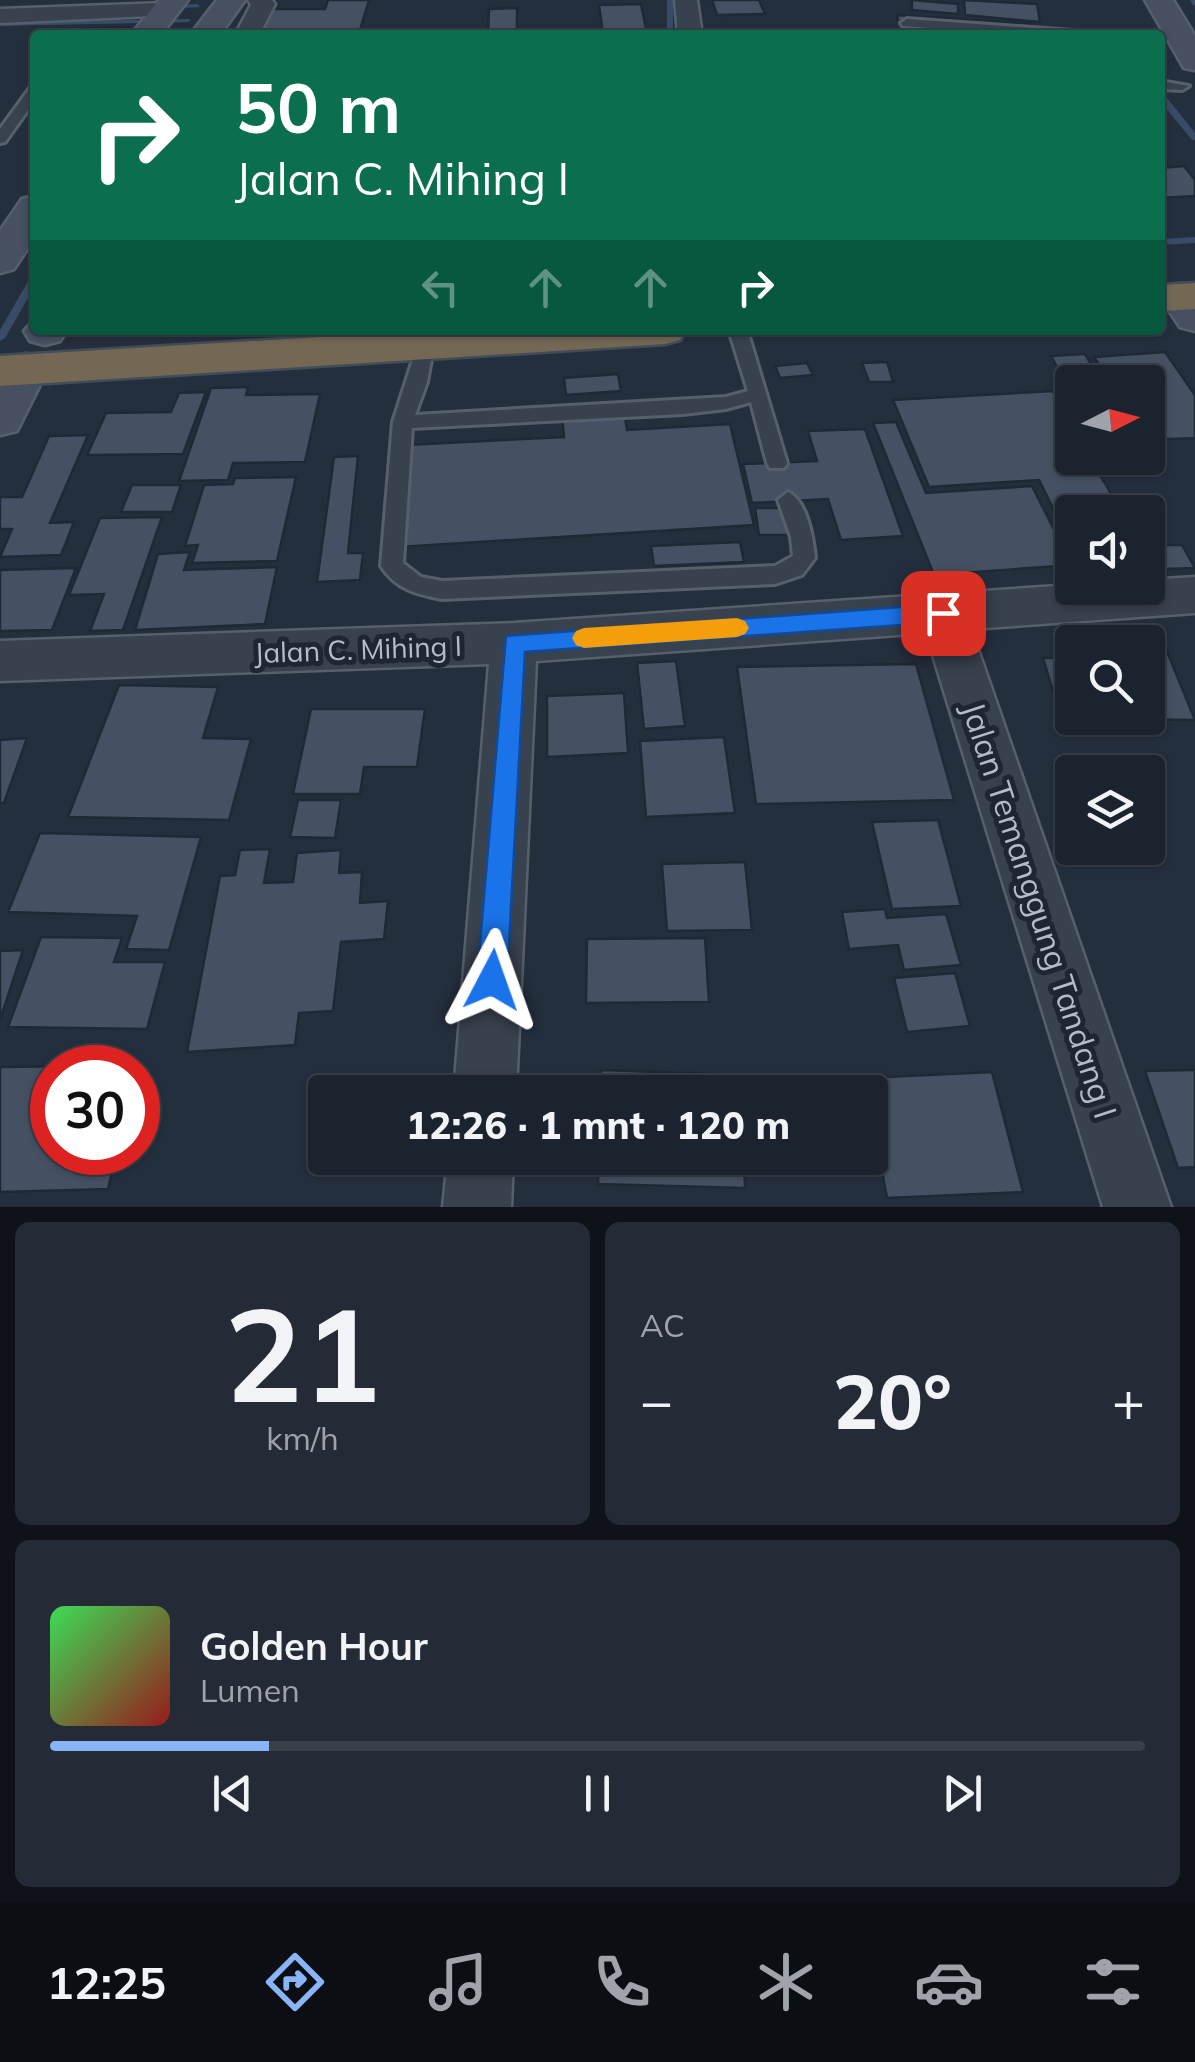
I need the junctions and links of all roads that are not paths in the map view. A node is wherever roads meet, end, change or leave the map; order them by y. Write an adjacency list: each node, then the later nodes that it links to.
1 (231, 0): 9 (main road)
2 (259, 0): 10 (street)
3 (686, 0): 11 (street)
4 (1134, 0): 13 (main road)
5 (1158, 0): 15 (main road)
6 (0, 16): 7 (street)
7 (159, 18)
8 (907, 24): 12 (lane)
9 (209, 30)
10 (250, 30)
11 (689, 30)
12 (996, 30)
13 (1150, 30)
14 (1165, 56): 15 (main road)
15 (1183, 84)
16 (30, 98): 17 (lane)
17 (0, 138)
18 (30, 215): 19 (main road)
19 (0, 262)
20 (55, 335): 23 (highway)
21 (598, 335): 24 (highway)
22 (740, 335): 25 (lane)
23 (21, 348): 24 (highway); 26 (main road)
24 (424, 348): 27 (lane)
25 (758, 394): 27 (lane); 28 (lane)
26 (0, 419)
27 (403, 422): 29 (lane)
28 (778, 463)
29 (788, 500)
30 (1195, 596): 31 (street, Jalan C. Mihing I)
31 (943, 613): 32 (street, Jalan C. Mihing I); 37 (street, Jalan Temanggung Tandang I)
32 (514, 643): 33 (street, Jalan C. Mihing I); 34 (street)
33 (0, 661)
34 (486, 1075)
35 (480, 1175): 36 (street)
36 (478, 1207)
37 (1137, 1207)

